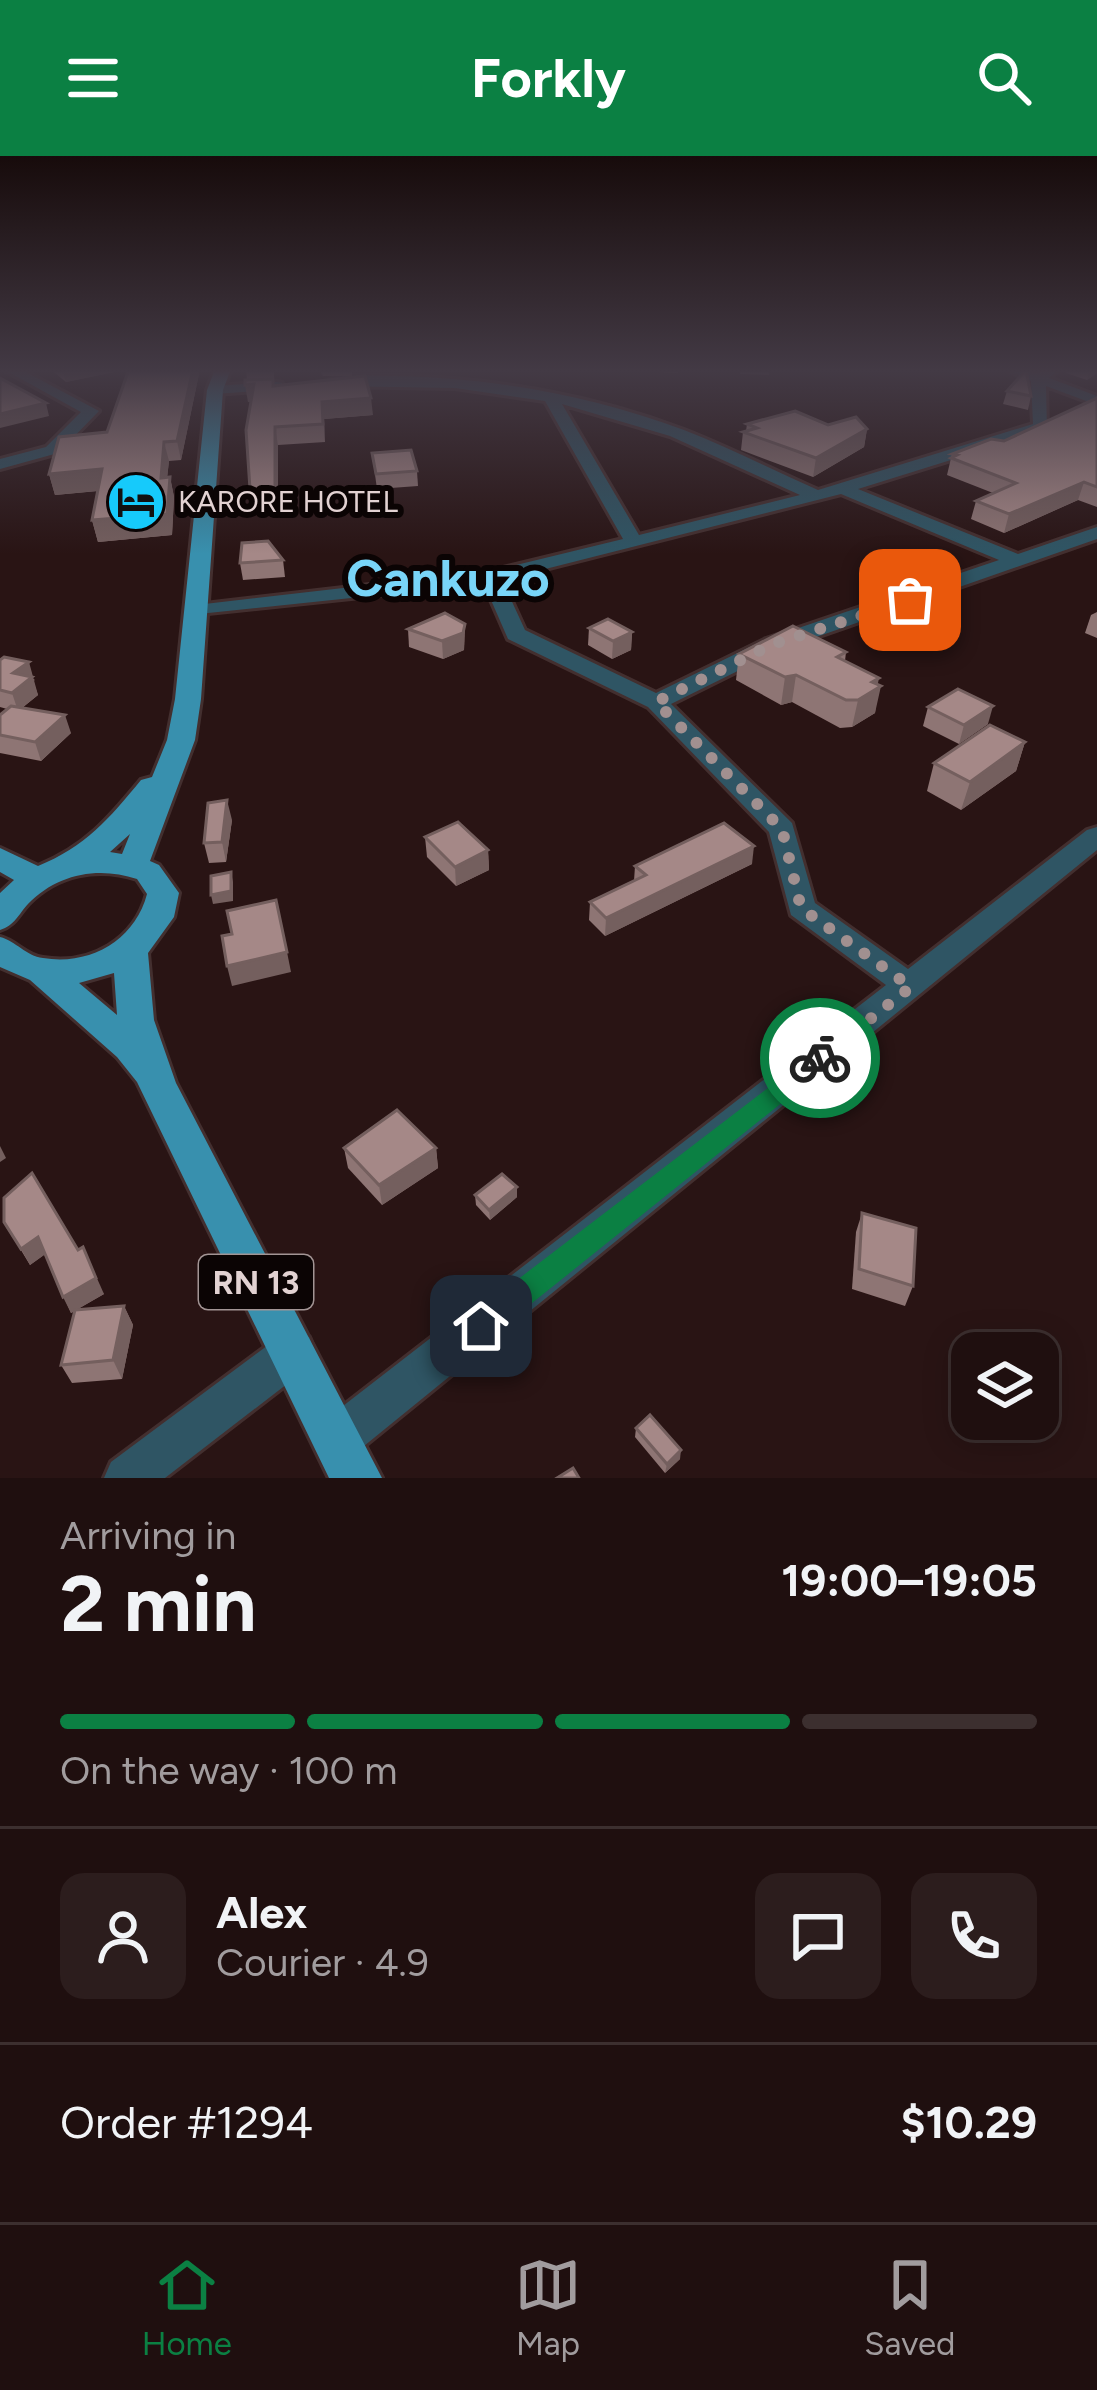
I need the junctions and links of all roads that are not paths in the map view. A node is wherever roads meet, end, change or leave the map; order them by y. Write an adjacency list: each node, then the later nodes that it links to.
1 (71, 431): 6 (street)
2 (214, 431): 13 (main road)
3 (569, 431): 10 (street)
4 (670, 431): 8 (street)
5 (1030, 431): 7 (street)
6 (0, 464)
7 (843, 489): 8 (street); 11 (street)
8 (817, 496): 10 (street)
9 (1097, 533): 11 (street)
10 (634, 542): 12 (street)
11 (1021, 562): 14 (street)
12 (491, 578): 13 (street); 14 (street)
13 (196, 610): 15 (main road)
14 (656, 702): 25 (street)
15 (181, 740): 18 (main road); 19 (main road)
16 (1097, 836): 25 (street)
17 (0, 857): 20 (main road)
18 (76, 865): 19 (main road); 20 (main road)
19 (134, 865): 23 (main road)
20 (37, 880): 21 (main road)
21 (0, 918)
22 (0, 949): 24 (main road, RN 13)
23 (130, 949): 24 (main road); 26 (main road, RN 13)
24 (43, 972): 26 (main road, RN 13)
25 (911, 987): 28 (street)
26 (157, 1084): 27 (main road, RN 13)
27 (294, 1352): 28 (main road, RN 13); 29 (street)
28 (347, 1459)
29 (127, 1478)

